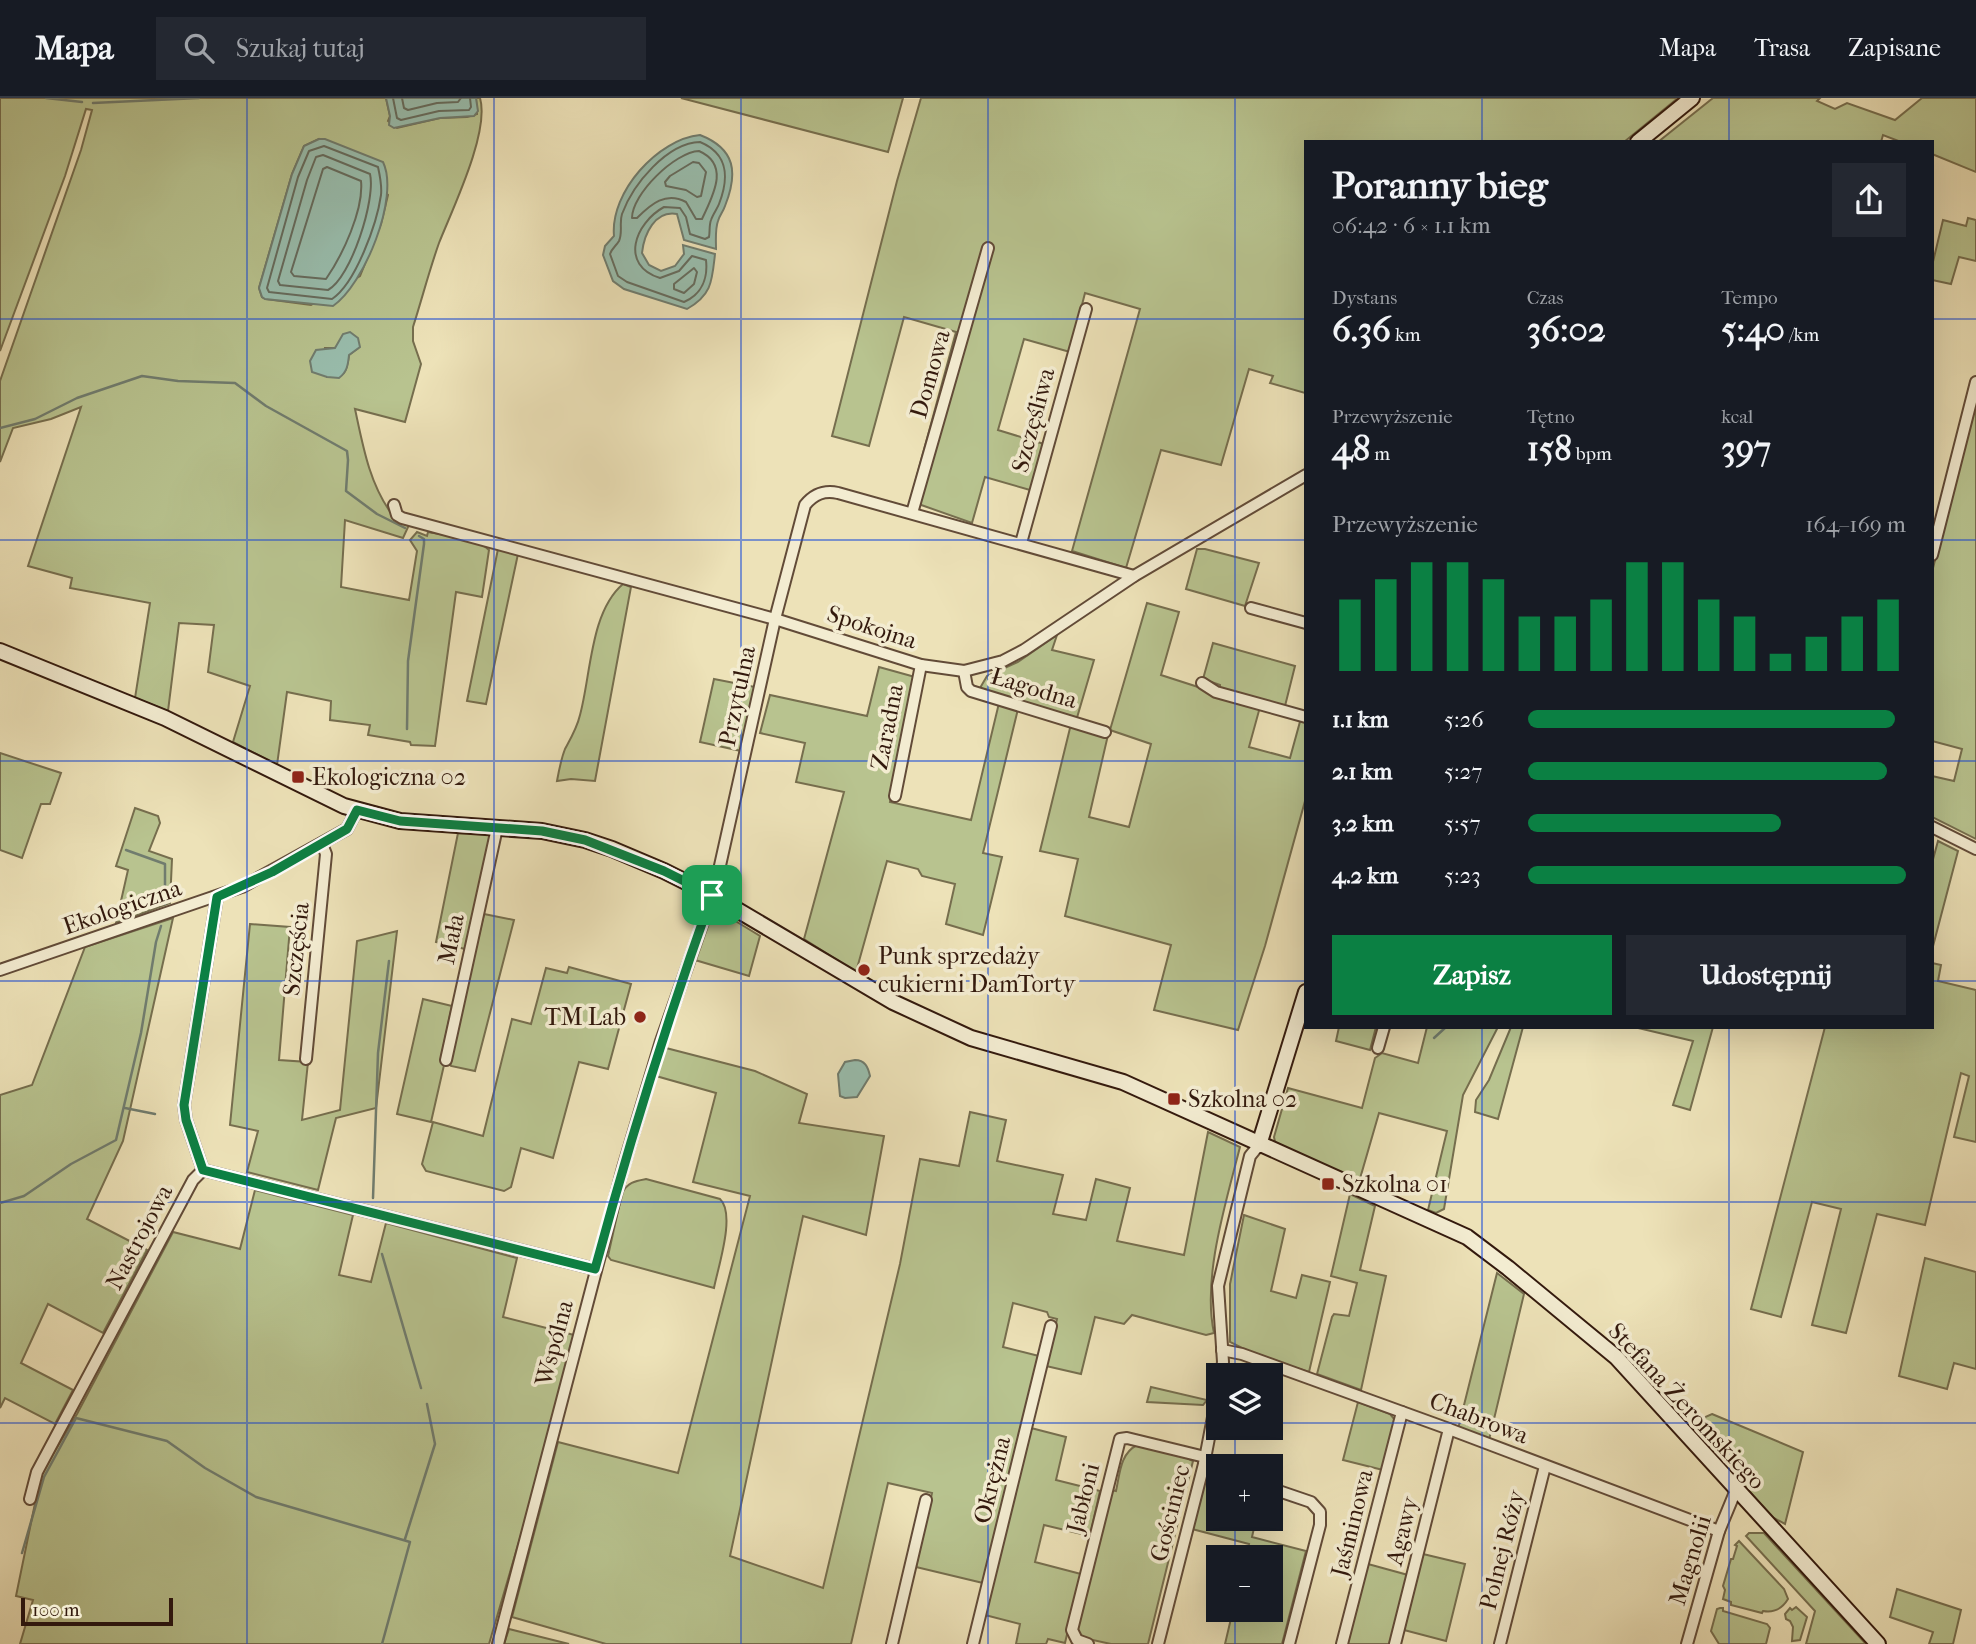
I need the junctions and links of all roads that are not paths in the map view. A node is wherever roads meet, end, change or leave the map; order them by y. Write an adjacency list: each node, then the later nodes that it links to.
1 (1692, 98): 2 (street)
2 (1640, 140)
3 (988, 248): 8 (street, Domowa)
4 (1086, 309): 9 (street, Szczęśliwa)
5 (1976, 382): 10 (street)
6 (1304, 476): 11 (street, Spokojna)
7 (394, 505): 13 (street, Spokojna)
8 (912, 513): 9 (street); 13 (street, Przytulna)
9 (1021, 543): 11 (street)
10 (1934, 547)
11 (1134, 576): 17 (street, Spokojna)
12 (1251, 608): 14 (street)
13 (775, 619): 16 (street, Spokojna); 27 (street, Przytulna)
14 (1304, 621)
15 (0, 651): 22 (street, Stefana Żeromskiego)
16 (921, 665): 17 (street, Spokojna); 21 (street, Zaradna)
17 (964, 671): 20 (street, Łagodna)
18 (1202, 683): 19 (street)
19 (1304, 716)
20 (1105, 732)
21 (895, 796)
22 (357, 810): 23 (street, Stefana Żeromskiego); 25 (street, Ekologiczna)
23 (497, 828): 27 (street, Stefana Żeromskiego); 34 (street, Mała)
24 (1934, 828): 26 (street)
25 (322, 844): 28 (street, Ekologiczna); 33 (street, Szczęścia)
26 (1976, 849)
27 (712, 895): 35 (street, Stefana Żeromskiego); 37 (street, Wspólna)
28 (217, 897): 29 (street, Ekologiczna); 36 (street, Nastrojowa)
29 (0, 970)
30 (1304, 999): 35 (street)
31 (1383, 1029): 32 (street)
32 (1378, 1048)
33 (306, 1059)
34 (446, 1060)
35 (1259, 1145): 39 (street); 46 (street, Stefana Żeromskiego)
36 (203, 1170): 37 (street); 48 (street, Nastrojowa)
37 (595, 1269): 51 (street, Wspólna)
38 (1051, 1326): 53 (street, Okrężna)
39 (1222, 1350): 40 (street); 41 (street, Chabrowa)
40 (1222, 1363)
41 (1402, 1412): 42 (street, Chabrowa); 57 (street, Jaśminowa)
42 (1449, 1429): 45 (street, Chabrowa); 58 (street, Agawy)
43 (1209, 1440): 44 (street, Gościniec)
44 (1205, 1461): 54 (street, Jabłoni); 55 (street, Gościniec)
45 (1545, 1466): 50 (street, Chabrowa); 59 (street, Polnej Róży)
46 (1735, 1490): 50 (street, Magnolii); 61 (street, Stefana Żeromskiego)
47 (1283, 1492): 56 (street)
48 (30, 1500)
49 (926, 1500): 52 (street)
50 (1719, 1531): 60 (street, Magnolii)
51 (498, 1644)
52 (892, 1644)
53 (972, 1644)
54 (1088, 1644)
55 (1158, 1644)
56 (1289, 1644)
57 (1342, 1644)
58 (1395, 1644)
59 (1500, 1644)
60 (1687, 1644)
61 (1878, 1644)

